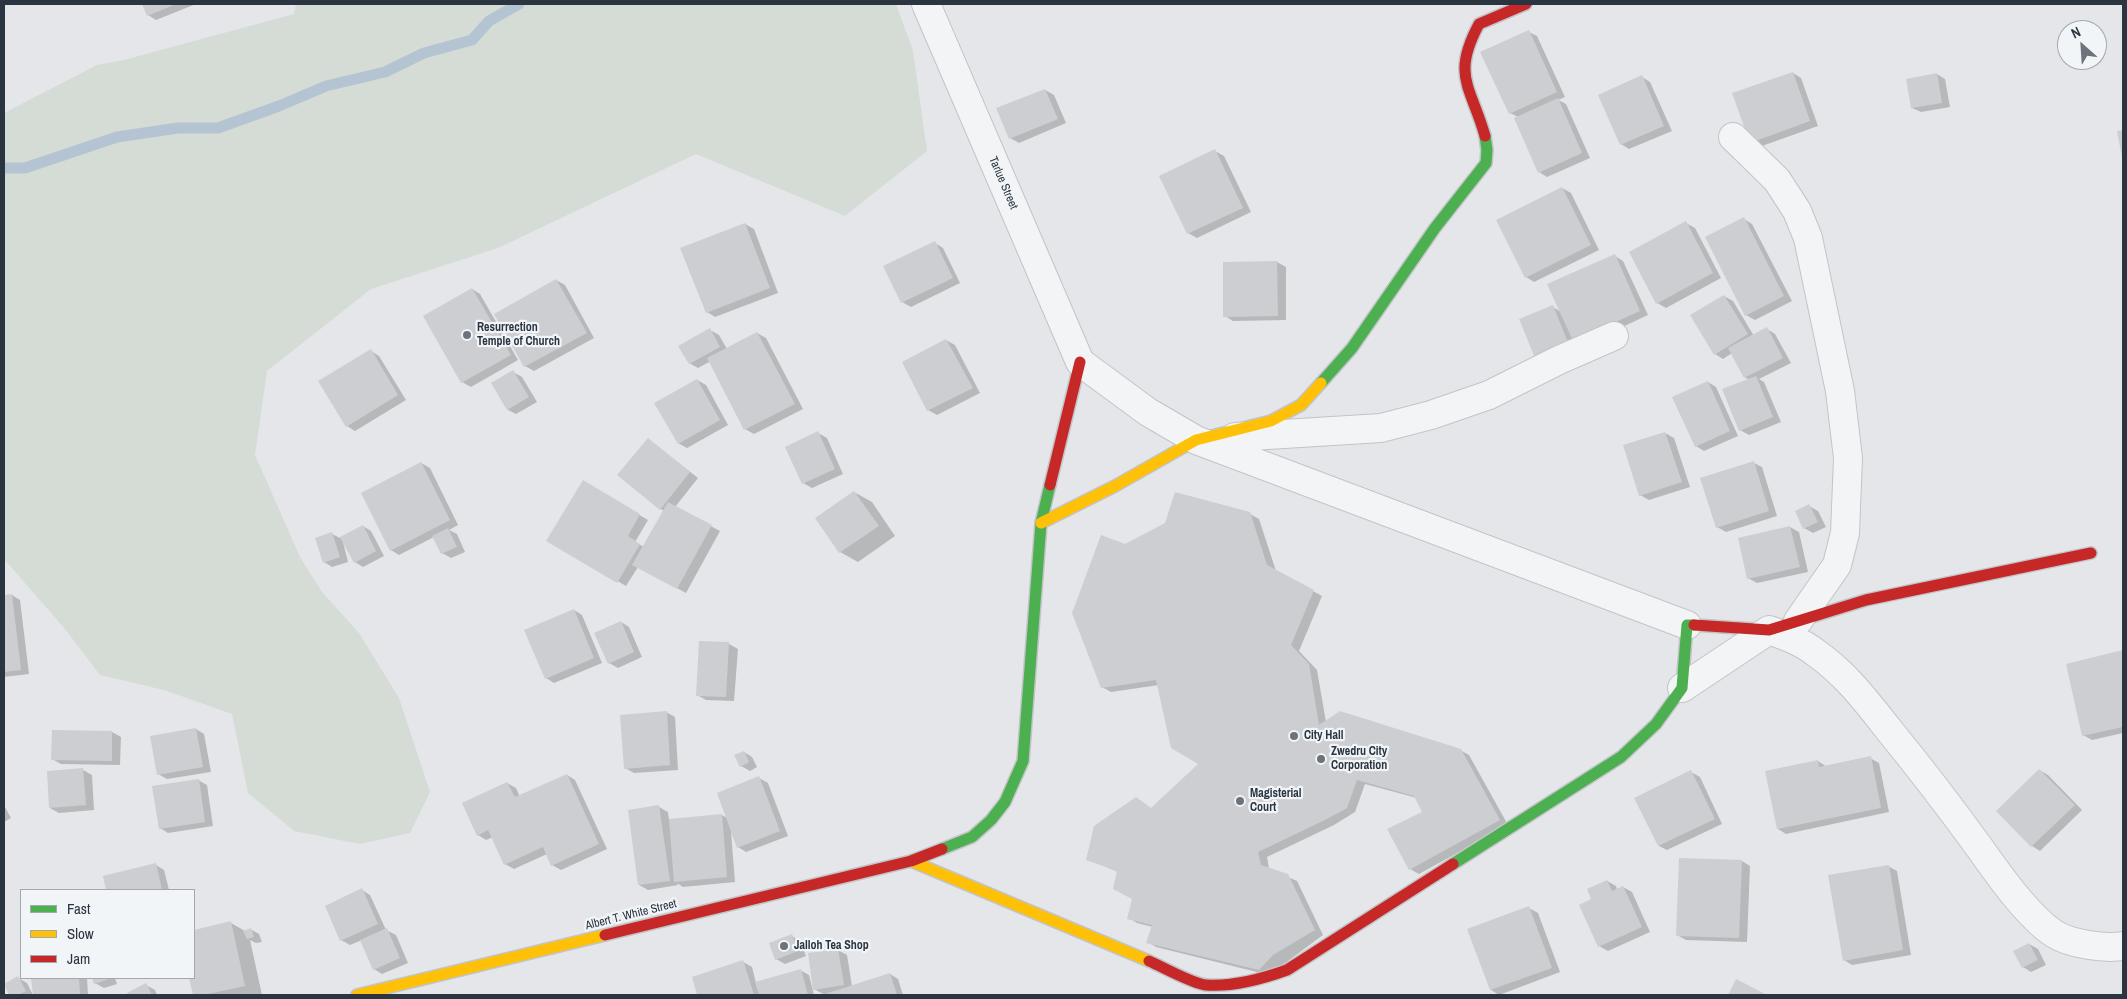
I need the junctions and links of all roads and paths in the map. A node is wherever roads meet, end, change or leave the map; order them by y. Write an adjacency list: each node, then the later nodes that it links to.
1 (926, 4): 5 (street, Tarlue Street)
2 (1526, 4): 6 (street)
3 (1733, 137): 9 (street)
4 (1614, 336): 6 (street)
5 (1080, 362): 6 (street); 7 (street, Albert T. White Street)
6 (1196, 440): 7 (street); 10 (street)
7 (1041, 523): 13 (street, Albert T. White Street)
8 (2091, 553): 9 (street)
9 (1798, 621): 11 (street)
10 (1687, 625): 11 (street); 12 (street)
11 (1769, 630): 12 (street); 14 (street)
12 (1682, 688): 13 (street)
13 (911, 861): 15 (street, Albert T. White Street)
14 (2123, 946)
15 (357, 995)

